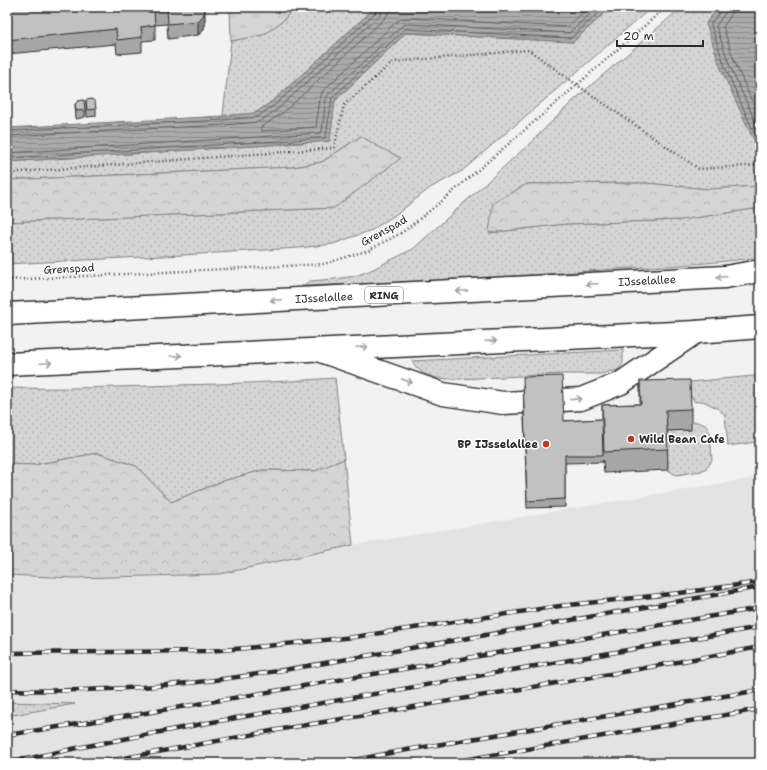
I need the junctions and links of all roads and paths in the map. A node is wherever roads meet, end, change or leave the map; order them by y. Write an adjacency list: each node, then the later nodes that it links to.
1 (666, 7): 2 (path, Grenspad)
2 (577, 85): 3 (path); 4 (path); 6 (path, Grenspad)
3 (760, 165)
4 (7, 173)
5 (760, 271): 7 (main road, IJsselallee / RING, one-way to 7)
6 (7, 280)
7 (7, 314)
8 (760, 327): 9 (main road)
9 (696, 332): 10 (main road, one-way to 9); 10 (main road, one-way to 9)
10 (317, 349): 11 (main road, one-way to 10)
11 (7, 364)

